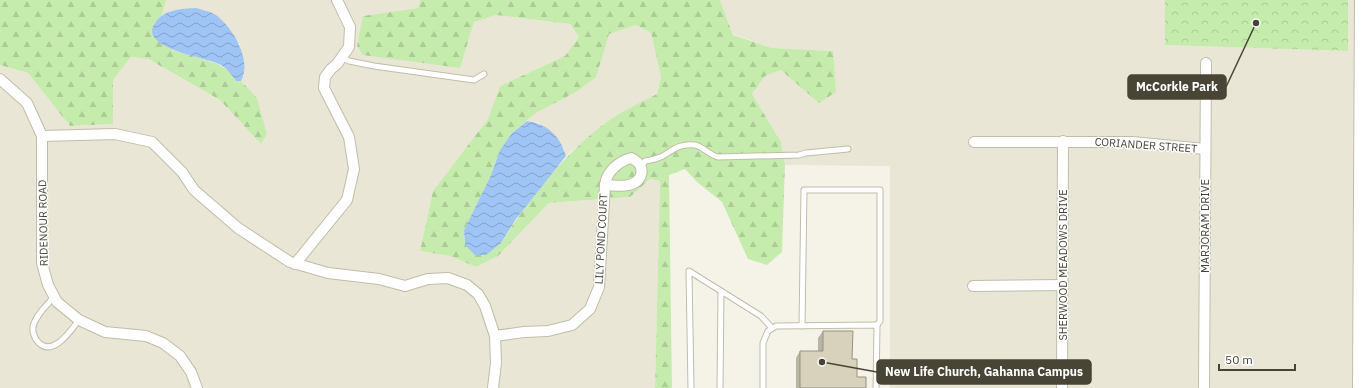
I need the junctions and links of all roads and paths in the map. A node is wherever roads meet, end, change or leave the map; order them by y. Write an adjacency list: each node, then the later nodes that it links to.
1 (337, 0): 3 (street)
2 (1360, 0): 32 (street)
3 (342, 57): 5 (lane); 14 (street)
4 (1206, 63): 11 (street, MARJORAM DRIVE)
5 (484, 74)
6 (0, 79): 7 (street, RIDENOUR ROAD)
7 (42, 136): 14 (street); 18 (street, RIDENOUR ROAD)
8 (1063, 141): 9 (street, CORIANDER STREET); 11 (street, CORIANDER STREET); 15 (street, SHERWOOD MEADOWS DRIVE)
9 (974, 142)
10 (848, 149): 12 (lane)
11 (1206, 149): 31 (street, MARJORAM DRIVE)
12 (641, 167): 13 (street, LILY POND COURT); 13 (street, LILY POND COURT)
13 (605, 185): 23 (street, LILY POND COURT)
14 (295, 264): 23 (street)
15 (1063, 285): 16 (street); 30 (street, SHERWOOD MEADOWS DRIVE)
16 (973, 286)
17 (721, 291): 22 (lane); 26 (lane); 27 (lane)
18 (54, 297): 19 (street, RIDENOUR ROAD); 19 (lane)
19 (79, 320): 24 (street, RIDENOUR ROAD)
20 (876, 325): 21 (lane); 21 (lane); 29 (lane)
21 (802, 326): 22 (lane)
22 (772, 328): 28 (lane)
23 (495, 336): 25 (street)
24 (197, 388)
25 (493, 388)
26 (691, 388)
27 (720, 388)
28 (762, 388)
29 (876, 388)
30 (1062, 388)
31 (1204, 388)
32 (1358, 388)

